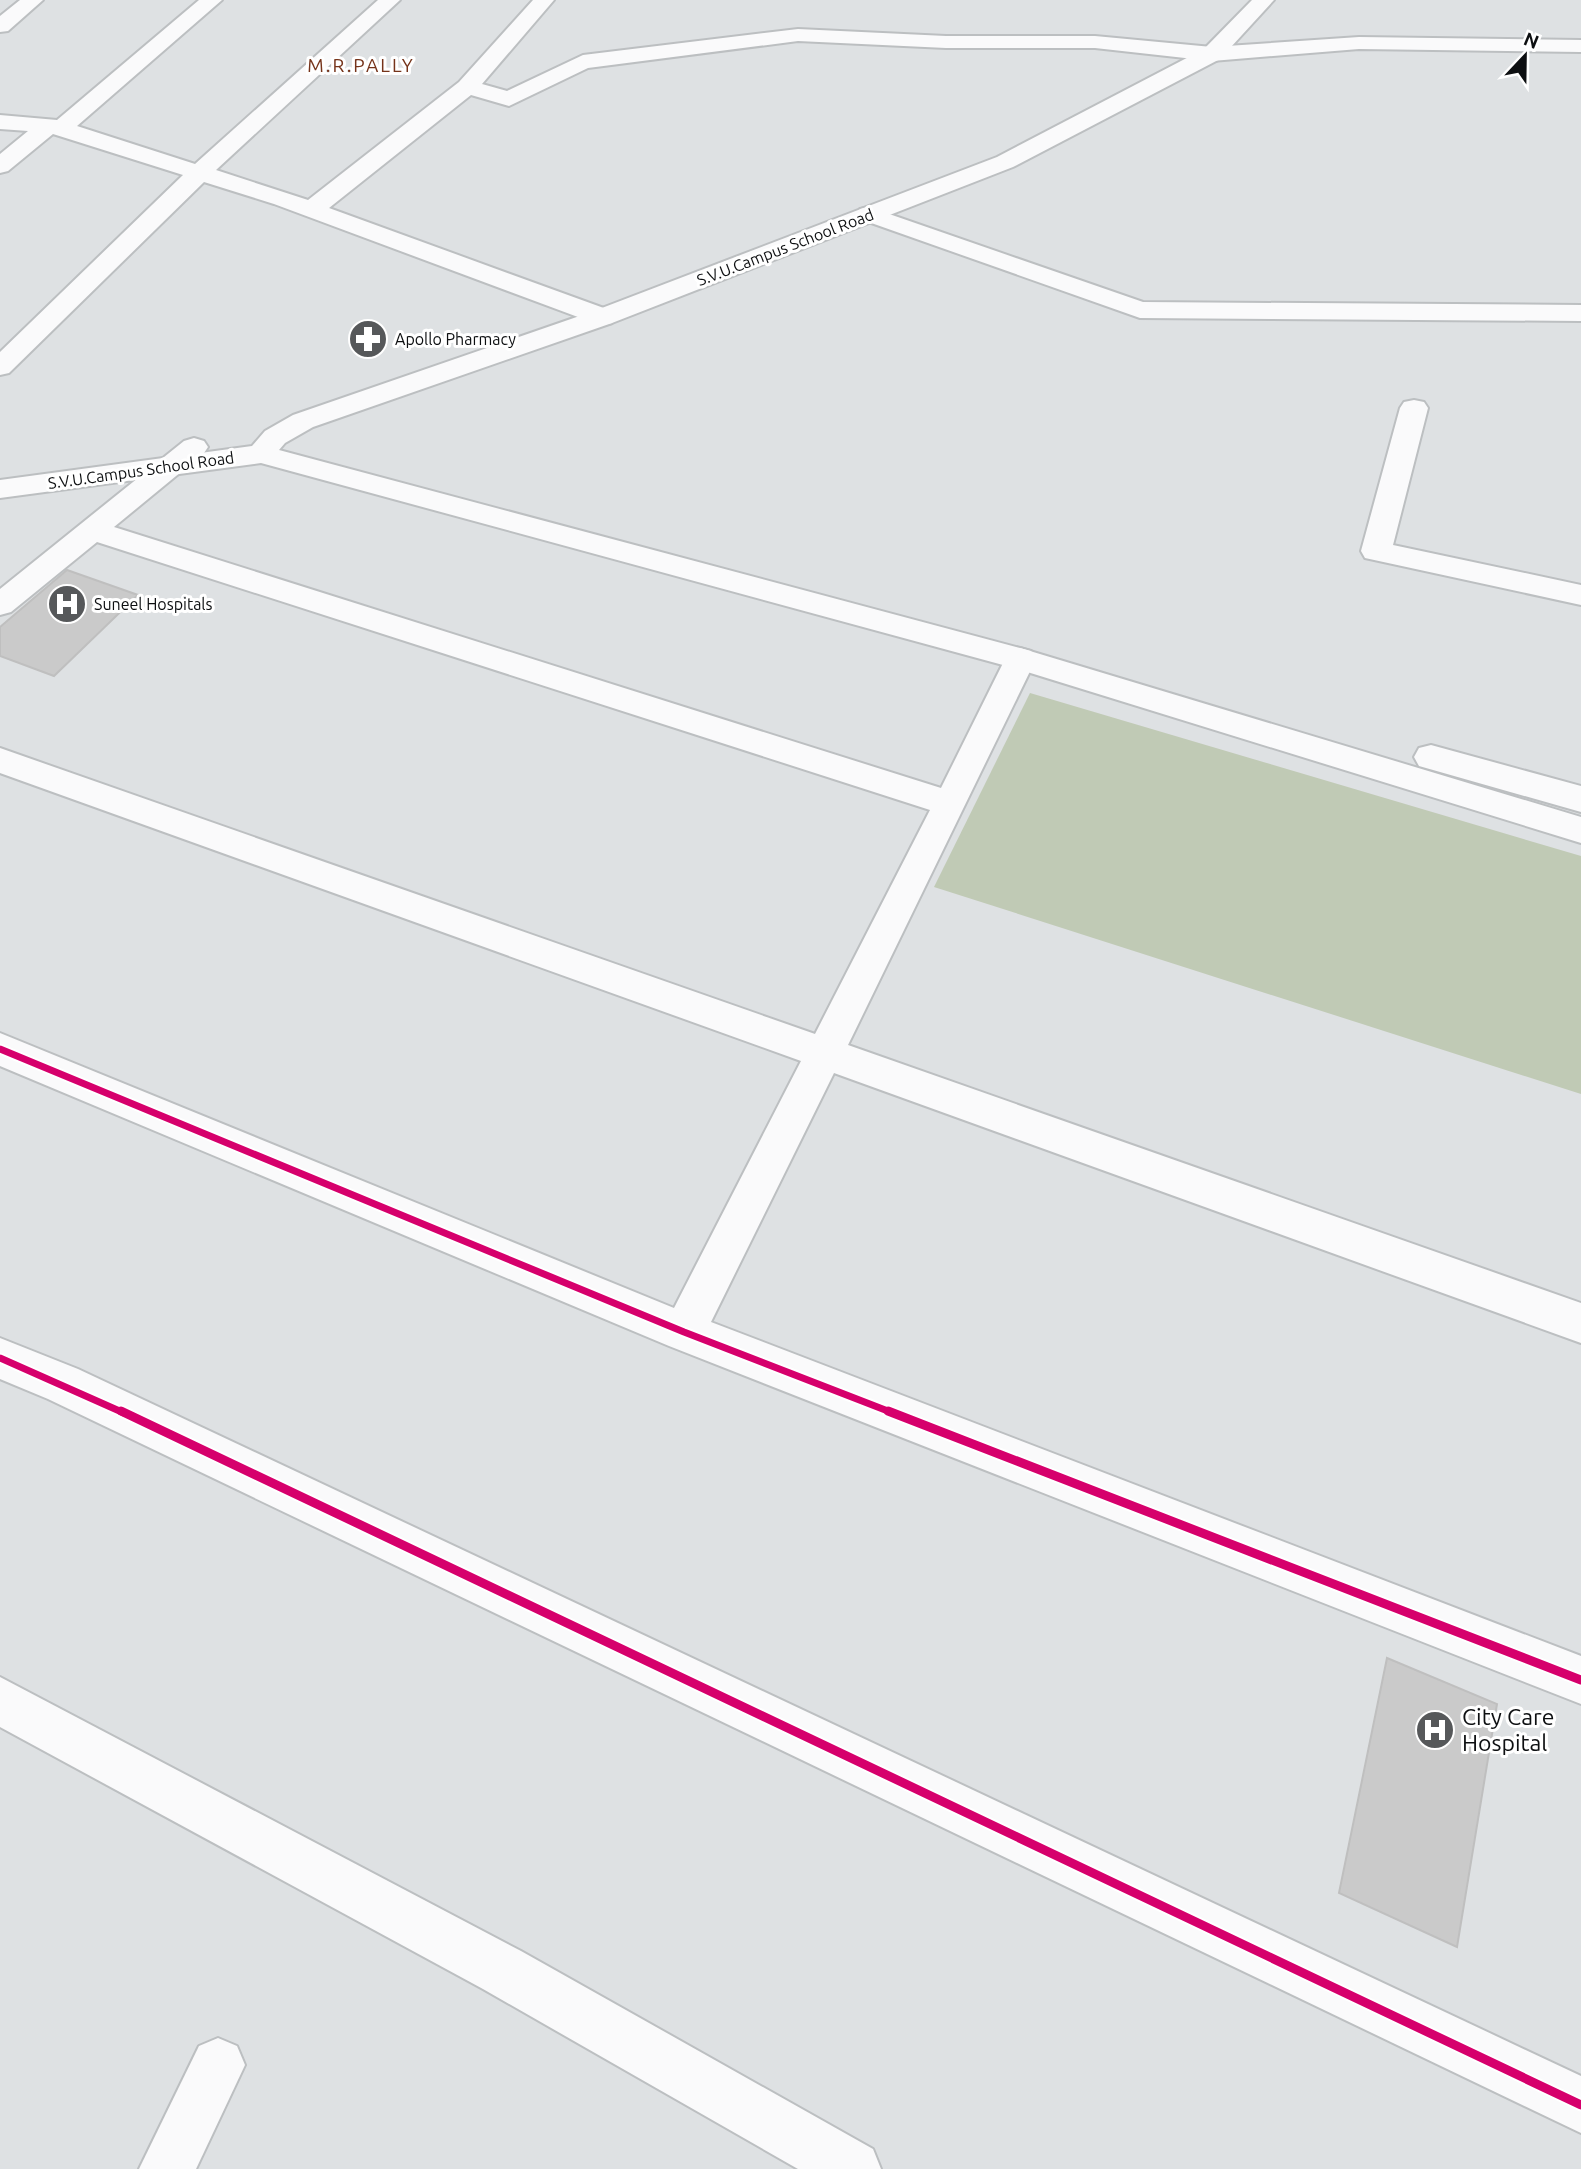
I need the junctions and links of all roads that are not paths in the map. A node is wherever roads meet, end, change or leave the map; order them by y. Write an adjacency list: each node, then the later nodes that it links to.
1 (33, 0): 6 (street)
2 (212, 0): 11 (street)
3 (390, 0): 13 (street)
4 (544, 0): 9 (street)
5 (1264, 0): 8 (street, S.V.U.Campus School Road)
6 (0, 26)
7 (1581, 46): 8 (street)
8 (1212, 54): 9 (street); 15 (street, S.V.U.Campus School Road)
9 (467, 86): 14 (street)
10 (0, 122): 11 (street)
11 (55, 127): 12 (street); 13 (street)
12 (0, 166)
13 (200, 172): 14 (street); 18 (street)
14 (312, 209): 17 (street)
15 (869, 214): 16 (street); 17 (street, S.V.U.Campus School Road)
16 (1581, 313)
17 (603, 317): 20 (street, S.V.U.Campus School Road)
18 (0, 368)
19 (1414, 408): 25 (street)
20 (268, 445): 21 (street, S.V.U.Campus School Road); 27 (street); 29 (street)
21 (183, 456): 22 (street, S.V.U.Campus School Road); 23 (street, S.V.U.Campus School Road); 24 (street)
22 (0, 468)
23 (0, 489)
24 (92, 530): 26 (street); 30 (street)
25 (1581, 595)
26 (0, 605)
27 (1020, 659): 30 (street); 31 (street)
28 (0, 760): 33 (street)
29 (1581, 799)
30 (950, 804): 33 (street)
31 (1581, 830)
32 (0, 1049): 35 (street)
33 (825, 1052): 34 (street); 35 (street)
34 (1581, 1324)
35 (684, 1332): 37 (street)
36 (0, 1358): 40 (street)
37 (1581, 1680)
38 (0, 1701): 42 (street)
39 (218, 2065): 41 (street)
40 (1581, 2105)
41 (167, 2169)
42 (853, 2169)

